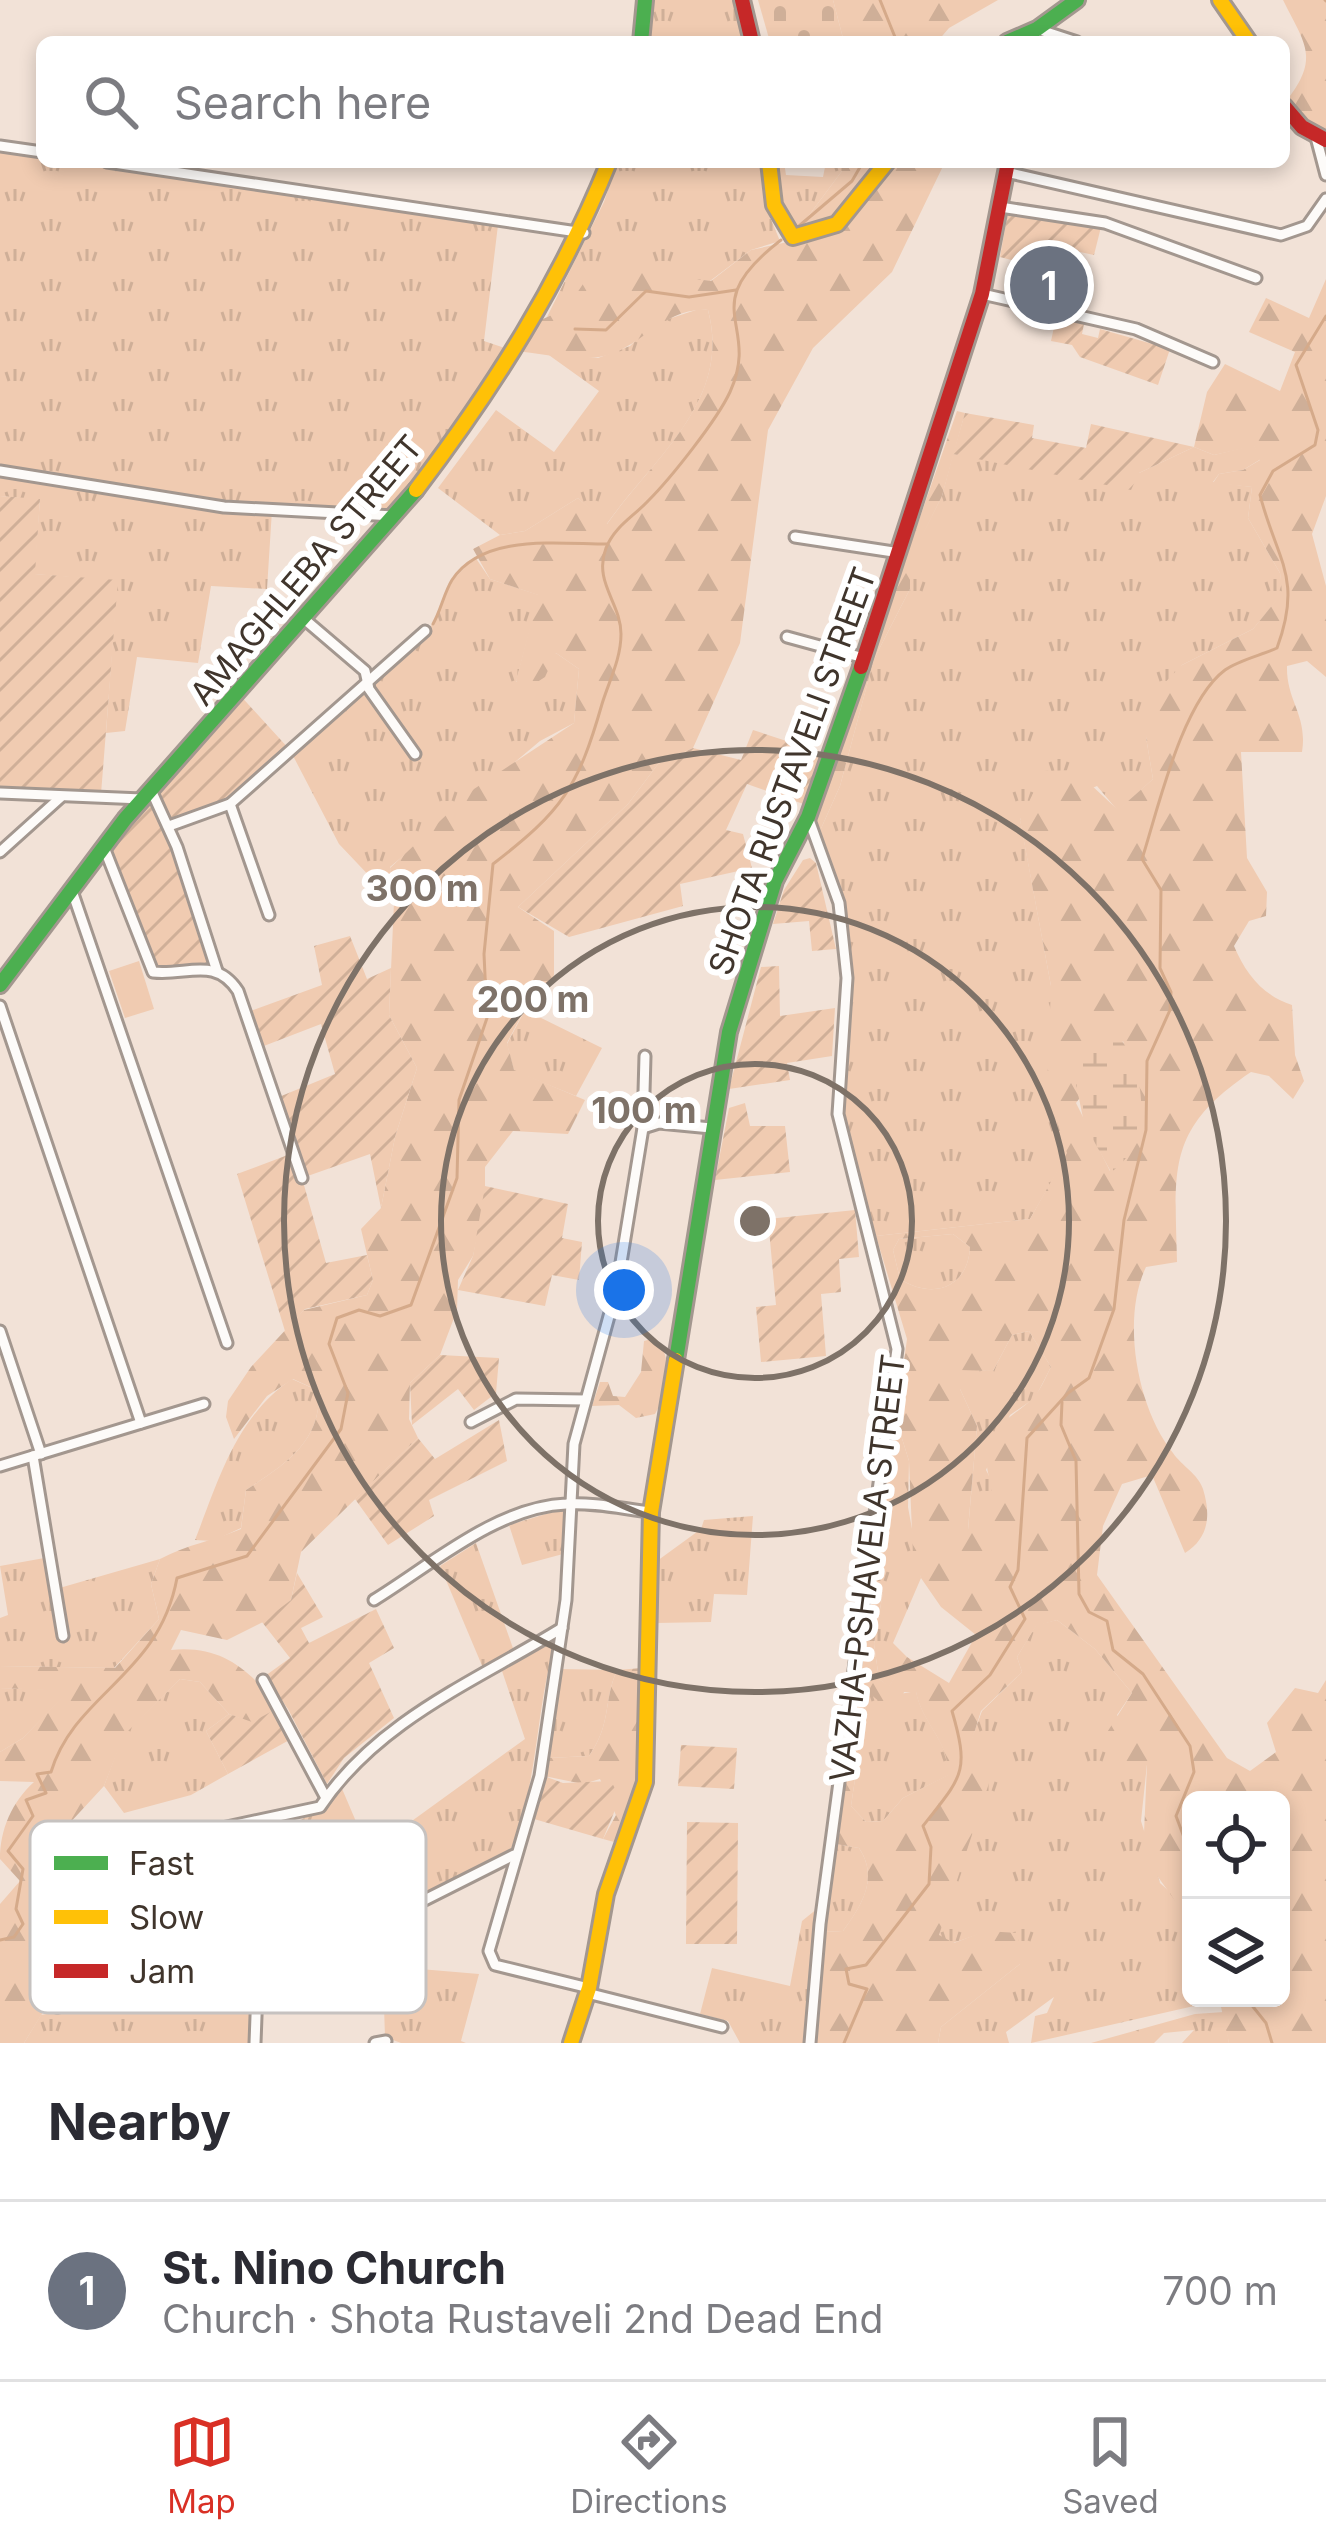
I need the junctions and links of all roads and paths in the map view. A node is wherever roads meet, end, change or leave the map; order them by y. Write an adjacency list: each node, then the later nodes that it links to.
1 (645, 0): 5 (street)
2 (742, 0): 6 (street)
3 (1077, 0): 7 (street)
4 (1220, 0): 8 (street)
5 (642, 36)
6 (751, 36)
7 (1034, 36)
8 (1246, 36)
9 (1290, 111): 10 (street)
10 (1321, 138): 19 (street)
11 (0, 146): 12 (street)
12 (36, 151)
13 (147, 168): 22 (street)
14 (607, 168): 22 (street, AMAGHLEBA STREET)
15 (771, 168): 16 (street)
16 (882, 168)
17 (1007, 168): 21 (street, SHOTA RUSTAVELI STREET)
18 (1011, 168): 20 (street)
19 (1326, 175)
20 (1326, 199)
21 (1000, 207): 23 (street); 24 (street, SHOTA RUSTAVELI STREET)
22 (584, 233): 27 (street, AMAGHLEBA STREET)
23 (1256, 278)
24 (982, 294): 25 (street); 29 (street, SHOTA RUSTAVELI STREET)
25 (1213, 362)
26 (0, 471): 27 (street)
27 (396, 516): 30 (street, AMAGHLEBA STREET)
28 (795, 537): 29 (street)
29 (900, 553): 33 (street, SHOTA RUSTAVELI STREET)
30 (303, 618): 34 (street); 37 (street, AMAGHLEBA STREET)
31 (425, 631): 34 (street)
32 (787, 637): 33 (street)
33 (864, 658): 40 (street, SHOTA RUSTAVELI STREET)
34 (367, 682): 35 (street); 39 (street)
35 (416, 754)
36 (0, 794): 38 (street)
37 (147, 795): 38 (street); 41 (street); 42 (street, AMAGHLEBA STREET)
38 (61, 796): 43 (street)
39 (230, 804): 41 (street); 45 (street)
40 (808, 817): 51 (street, SHOTA RUSTAVELI STREET); 76 (street, VAZHA-PSHAVELA STREET)
41 (169, 826): 46 (street)
42 (104, 850): 44 (street, AMAGHLEBA STREET); 46 (street)
43 (0, 852)
44 (72, 891): 47 (street, AMAGHLEBA STREET); 54 (street)
45 (269, 915)
46 (217, 971): 52 (street)
47 (0, 985)
48 (0, 1006): 58 (street)
49 (645, 1056): 50 (street)
50 (643, 1128): 51 (street); 55 (street)
51 (711, 1128): 62 (street, SHOTA RUSTAVELI STREET)
52 (302, 1178)
53 (0, 1331): 59 (street)
54 (227, 1343)
55 (586, 1400): 57 (street); 61 (street)
56 (204, 1404): 58 (street)
57 (471, 1422)
58 (141, 1423): 59 (street)
59 (37, 1455): 60 (street); 65 (street)
60 (0, 1466)
61 (567, 1504): 62 (street); 63 (street); 64 (street)
62 (651, 1512): 71 (street, SHOTA RUSTAVELI STREET)
63 (374, 1600)
64 (562, 1628): 67 (street); 69 (street)
65 (64, 1636)
66 (262, 1680): 67 (street)
67 (326, 1798): 68 (street)
68 (275, 1821)
69 (514, 1855): 70 (street); 71 (street)
70 (426, 1899)
71 (588, 1990): 73 (street); 75 (street, SHOTA RUSTAVELI STREET)
72 (256, 2013): 74 (street)
73 (722, 2026)
74 (255, 2043)
75 (571, 2043)
76 (810, 2043)

